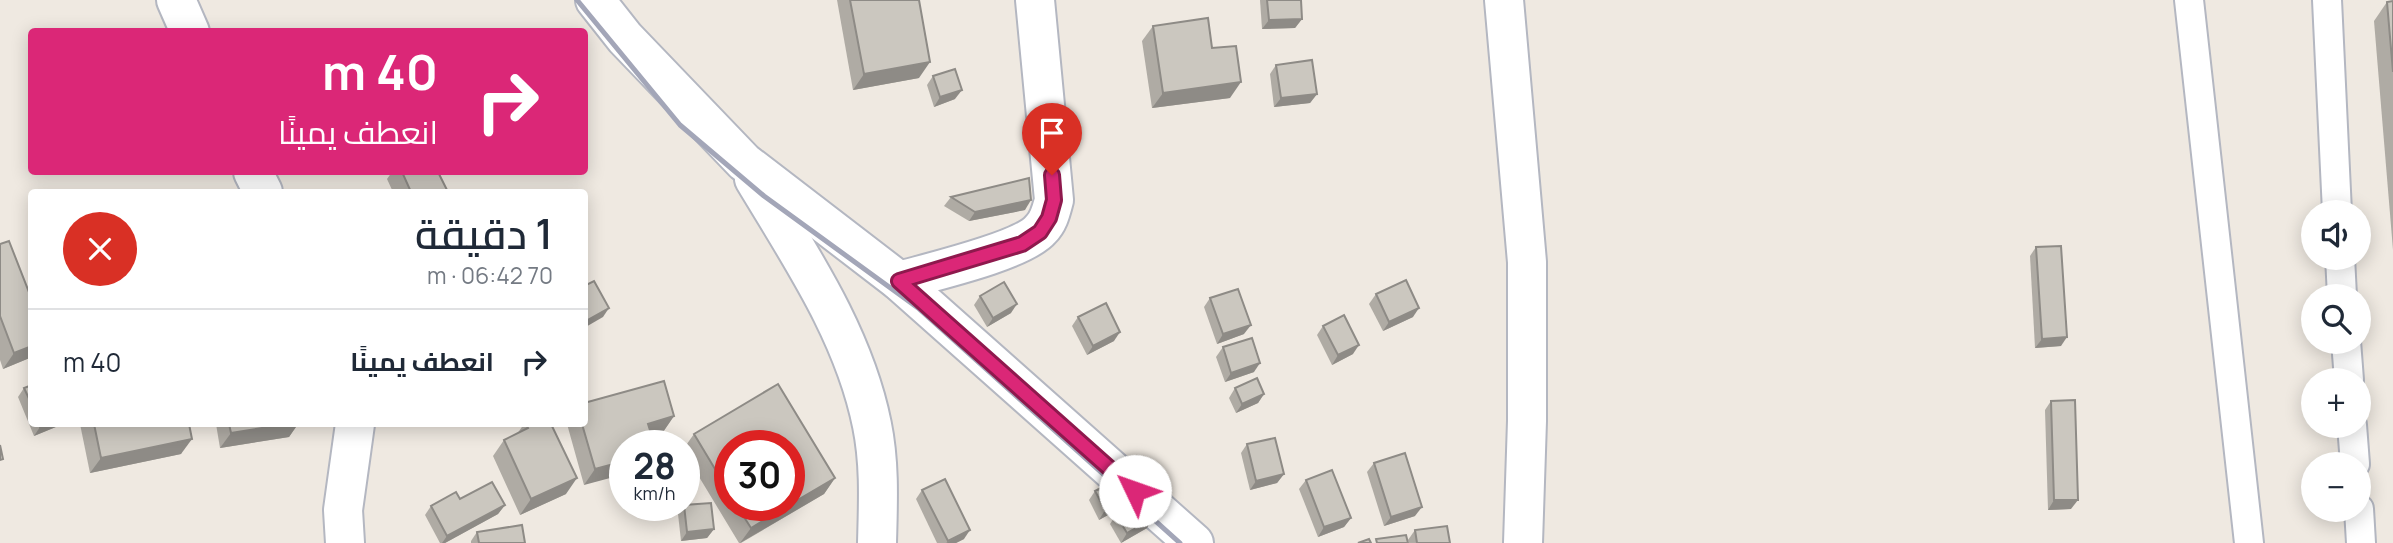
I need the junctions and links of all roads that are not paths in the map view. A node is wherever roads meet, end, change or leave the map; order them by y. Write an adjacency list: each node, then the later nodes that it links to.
1 (176, 0): 7 (street)
2 (595, 0): 8 (street)
3 (1035, 0): 10 (street)
4 (1504, 0): 16 (street)
5 (2189, 0): 17 (lane)
6 (2327, 0): 9 (lane)
7 (188, 28)
8 (744, 162): 10 (street); 14 (street)
9 (2336, 200)
10 (899, 281): 15 (street)
11 (355, 427): 13 (street)
12 (2360, 522): 18 (lane)
13 (345, 543)
14 (877, 543)
15 (1194, 543)
16 (1523, 543)
17 (2249, 543)
18 (2361, 543)

